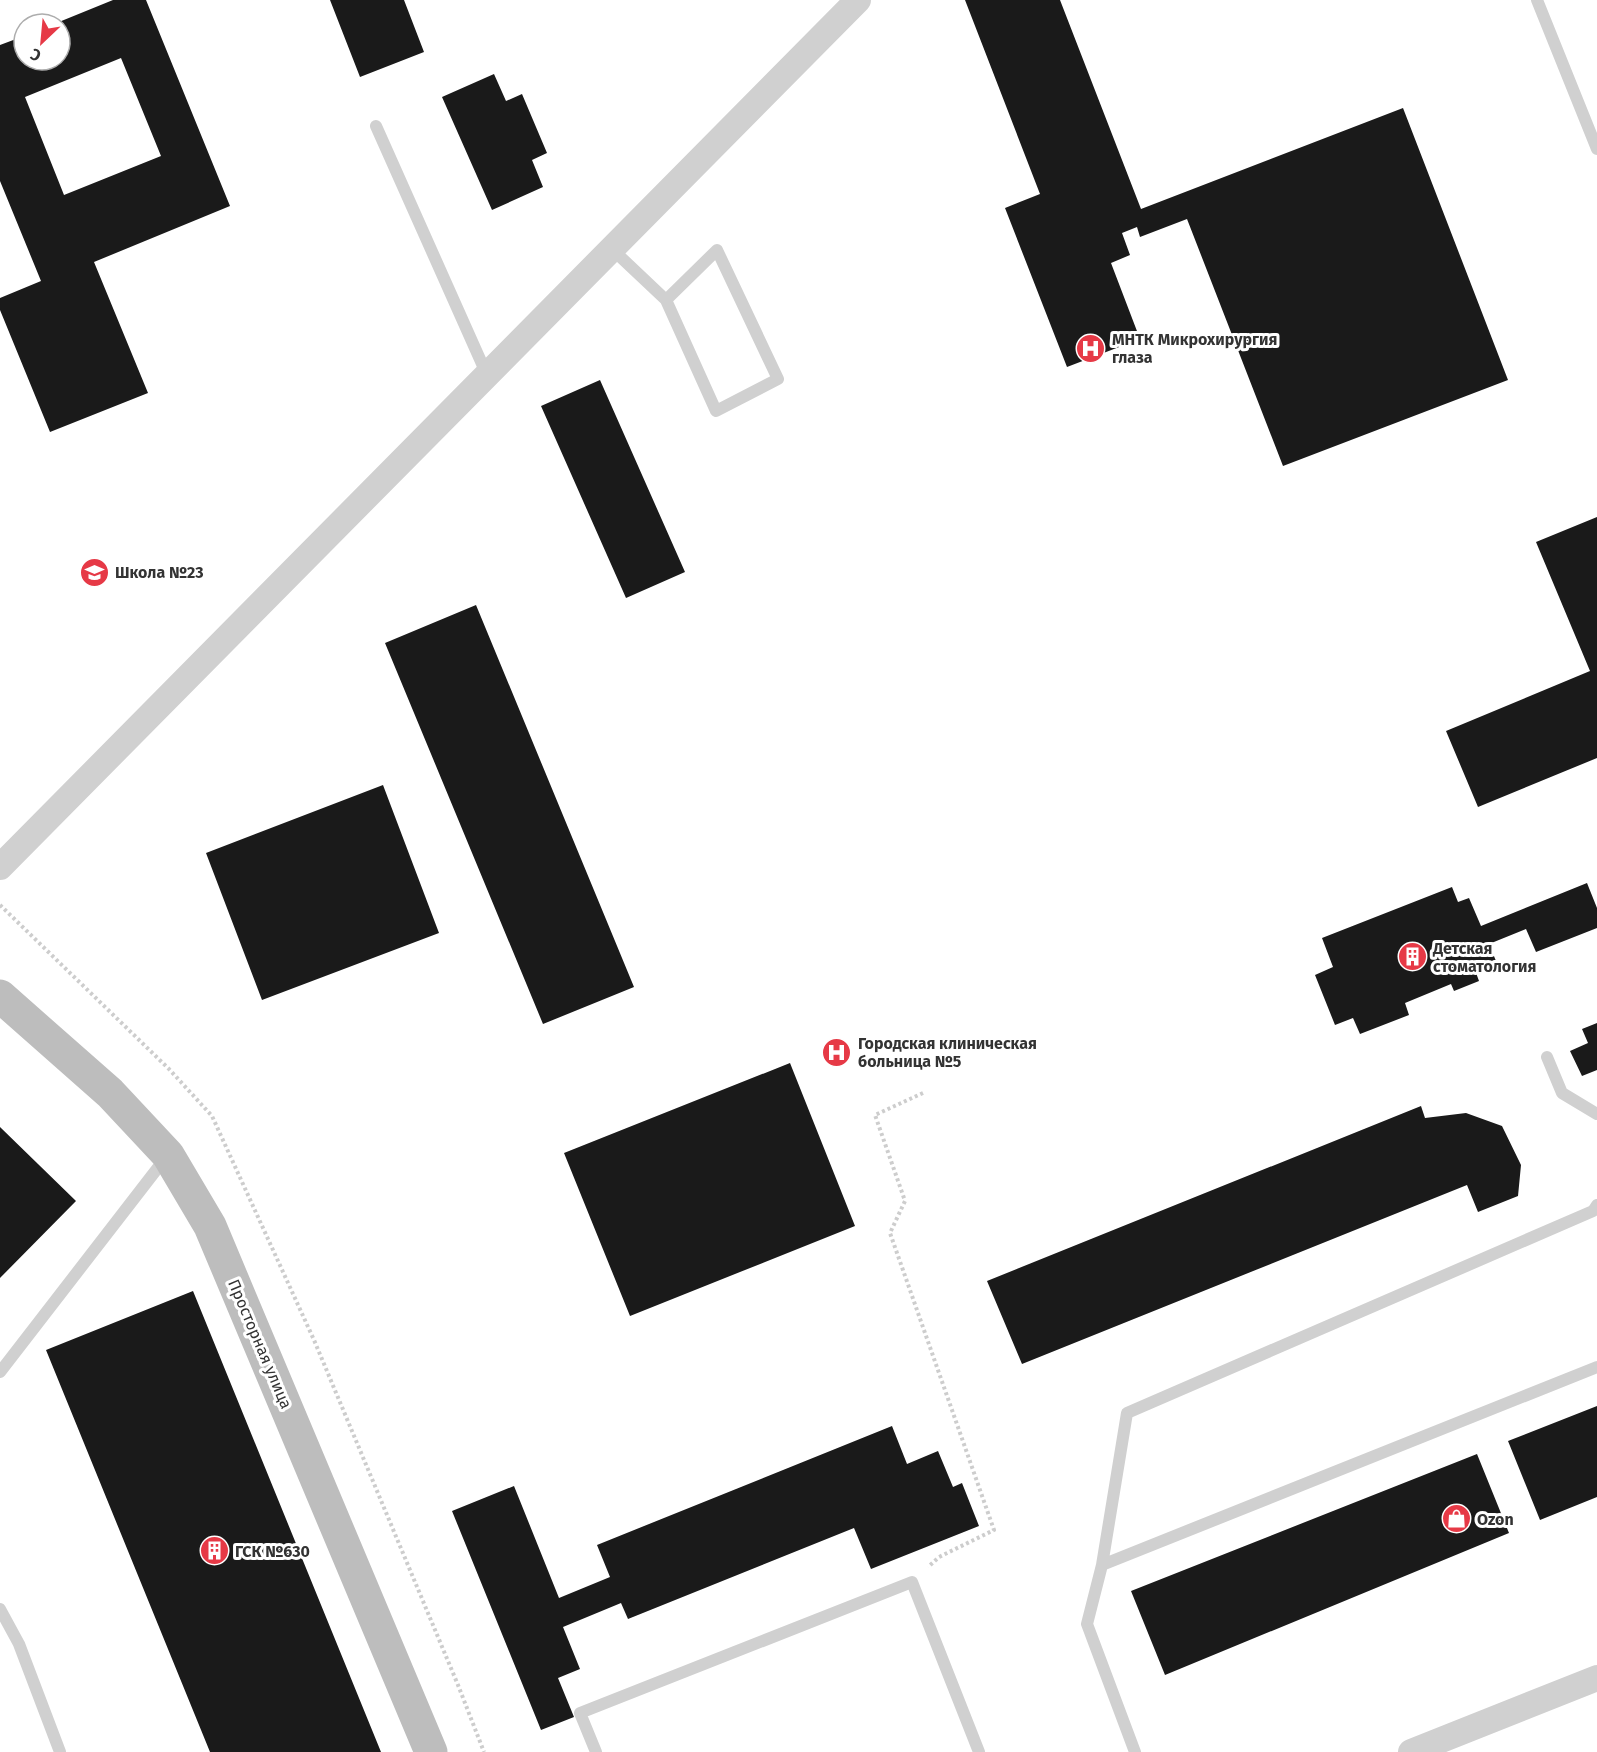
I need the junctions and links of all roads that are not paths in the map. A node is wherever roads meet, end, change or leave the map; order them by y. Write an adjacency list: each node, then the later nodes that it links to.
1 (858, 0): 5 (street)
2 (1537, 0): 4 (lane)
3 (376, 126): 7 (lane)
4 (1597, 148)
5 (612, 249): 6 (lane); 7 (street)
6 (666, 300): 6 (lane)
7 (487, 375): 8 (street)
8 (0, 867)
9 (0, 996): 12 (street, Просторная улица)
10 (1547, 1057): 11 (lane)
11 (1597, 1114)
12 (168, 1155): 15 (lane); 20 (street, Просторная улица)
13 (1597, 1205): 16 (lane)
14 (1597, 1367): 16 (lane)
15 (0, 1372)
16 (1102, 1565): 23 (lane)
17 (0, 1609): 19 (lane)
18 (1597, 1677): 24 (street)
19 (60, 1752)
20 (431, 1752)
21 (596, 1752): 22 (lane)
22 (979, 1752)
23 (1135, 1752)
24 (1411, 1752)

